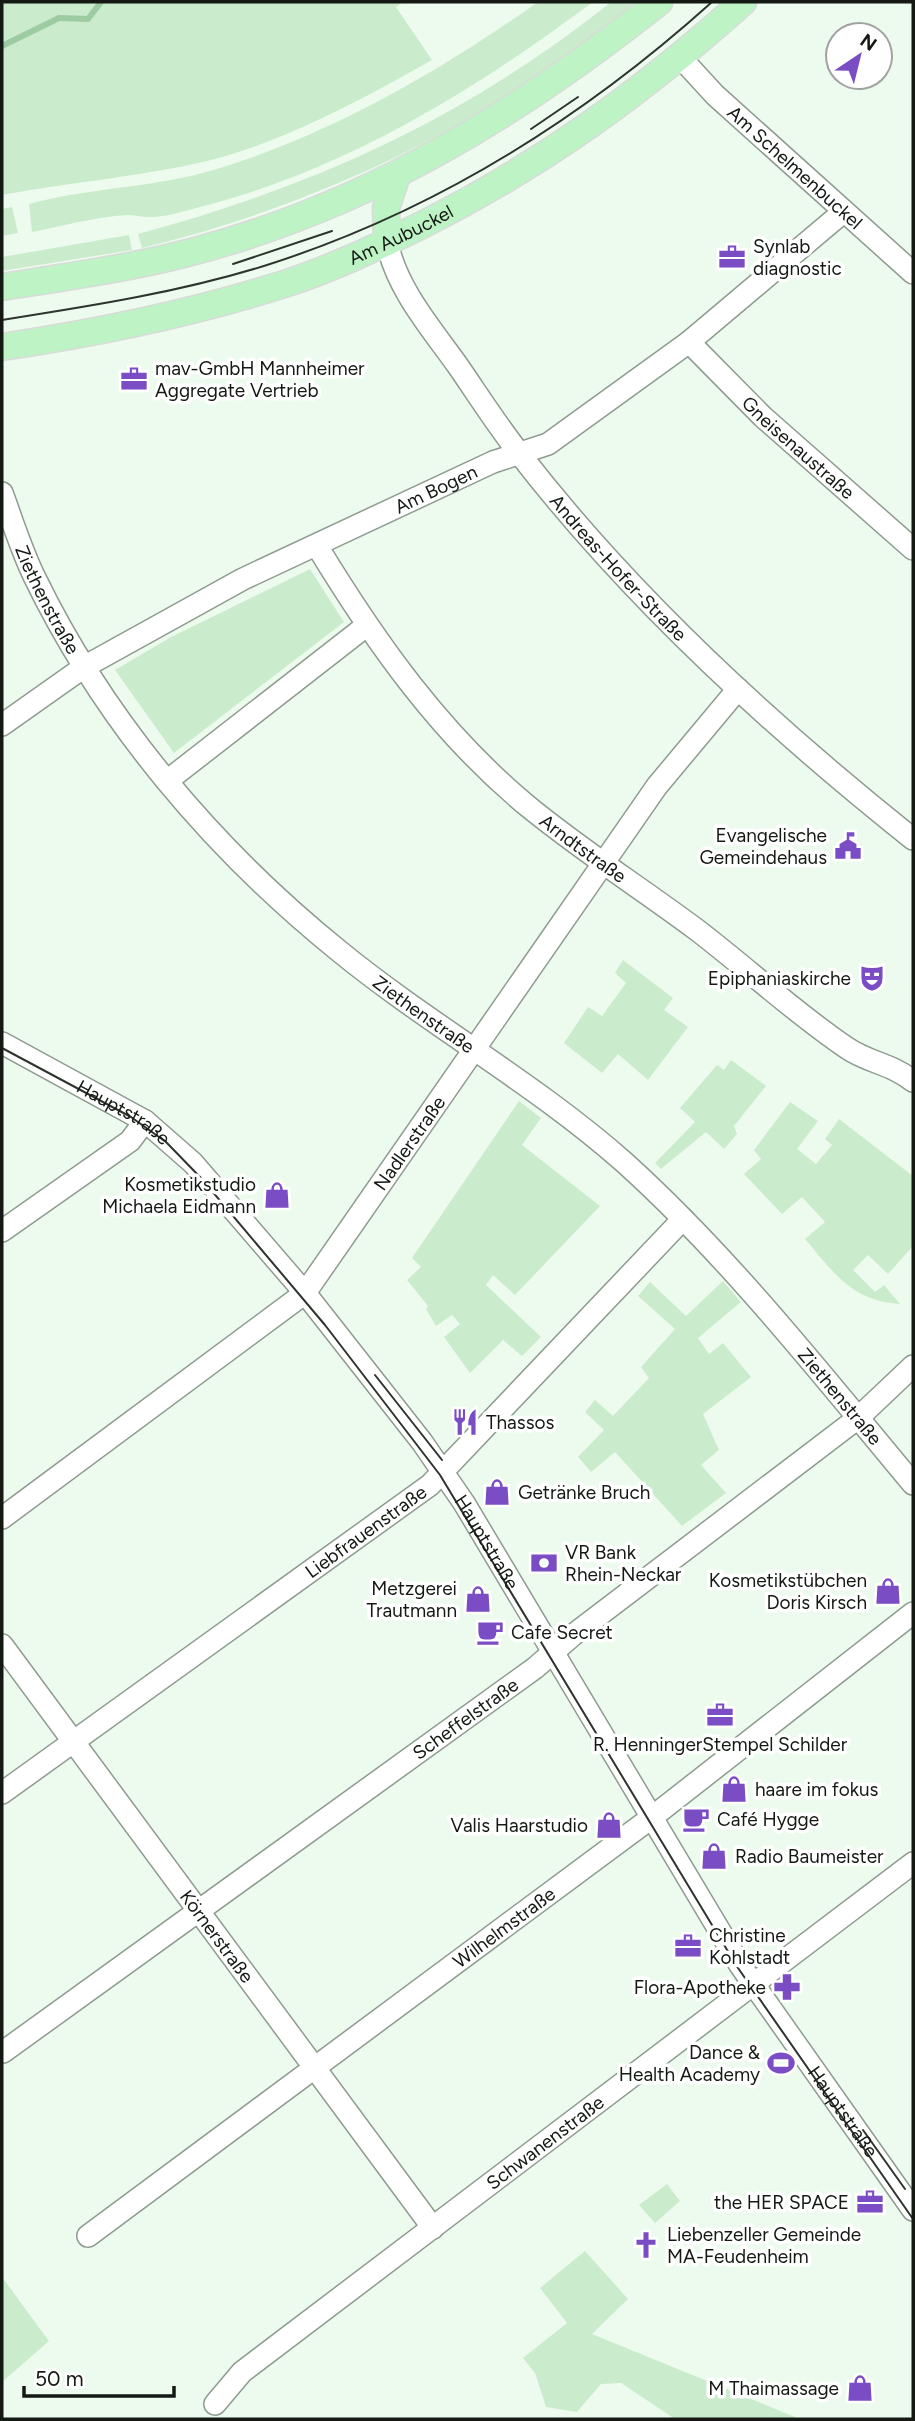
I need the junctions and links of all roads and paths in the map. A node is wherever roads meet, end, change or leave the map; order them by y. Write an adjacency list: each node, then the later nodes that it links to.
1 (659, 2): 4 (main road)
2 (743, 2): 3 (main road, Am Aubuckel)
3 (681, 58): 5 (street, Am Schelmenbuckel); 6 (main road, Am Aubuckel)
4 (397, 175): 6 (main road); 8 (main road)
5 (842, 213): 7 (street, Am Schelmenbuckel); 9 (street, Am Bogen)
6 (387, 242): 10 (main road, Am Aubuckel); 11 (street, Andreas-Hofer-Straße)
7 (913, 274)
8 (2, 287)
9 (689, 342): 11 (street, Am Bogen); 14 (street, Gneisenaustraße)
10 (2, 347)
11 (519, 453): 13 (street, Am Bogen); 17 (street, Andreas-Hofer-Straße)
12 (2, 493): 16 (street, Ziethenstraße)
13 (317, 546): 15 (street, Arndtstraße); 16 (street, Am Bogen)
14 (913, 549)
15 (366, 626): 19 (street); 21 (street, Arndtstraße)
16 (84, 667): 18 (street, Am Bogen); 19 (street, Ziethenstraße)
17 (738, 689): 20 (street, Andreas-Hofer-Straße); 21 (street, Nadlerstraße)
18 (2, 725)
19 (167, 781): 23 (street, Ziethenstraße)
20 (913, 839)
21 (603, 863): 23 (street, Nadlerstraße); 24 (street, Arndtstraße)
22 (2, 1043): 25 (street, Hauptstraße)
23 (473, 1047): 26 (street, Ziethenstraße); 28 (street, Nadlerstraße)
24 (913, 1081)
25 (145, 1121): 27 (street); 28 (street, Hauptstraße)
26 (683, 1219): 30 (street, Ziethenstraße); 31 (street, Liebfrauenstraße)
27 (2, 1231)
28 (305, 1293): 31 (street, Hauptstraße); 33 (street, Nadlerstraße)
29 (913, 1366): 30 (street, Scheffelstraße)
30 (858, 1418): 32 (street, Ziethenstraße); 36 (street, Scheffelstraße)
31 (444, 1474): 36 (street, Hauptstraße); 37 (street, Liebfrauenstraße)
32 (913, 1484)
33 (2, 1518)
34 (913, 1613): 39 (street, Wilhelmstraße)
35 (2, 1644): 37 (street, Körnerstraße)
36 (553, 1652): 39 (street, Hauptstraße); 41 (street, Scheffelstraße)
37 (73, 1741): 38 (street, Liebfrauenstraße); 41 (street, Körnerstraße)
38 (2, 1793)
39 (651, 1818): 42 (street, Hauptstraße); 44 (street, Wilhelmstraße)
40 (913, 1863): 42 (street, Schwanenstraße)
41 (197, 1911): 43 (street, Scheffelstraße); 44 (street, Körnerstraße)
42 (754, 1986): 45 (street, Hauptstraße); 46 (street, Schwanenstraße)
43 (3, 2052)
44 (314, 2068): 46 (street, Körnerstraße); 47 (street, Wilhelmstraße)
45 (913, 2210)
46 (433, 2228): 48 (street, Schwanenstraße)
47 (89, 2236)
48 (215, 2404)

